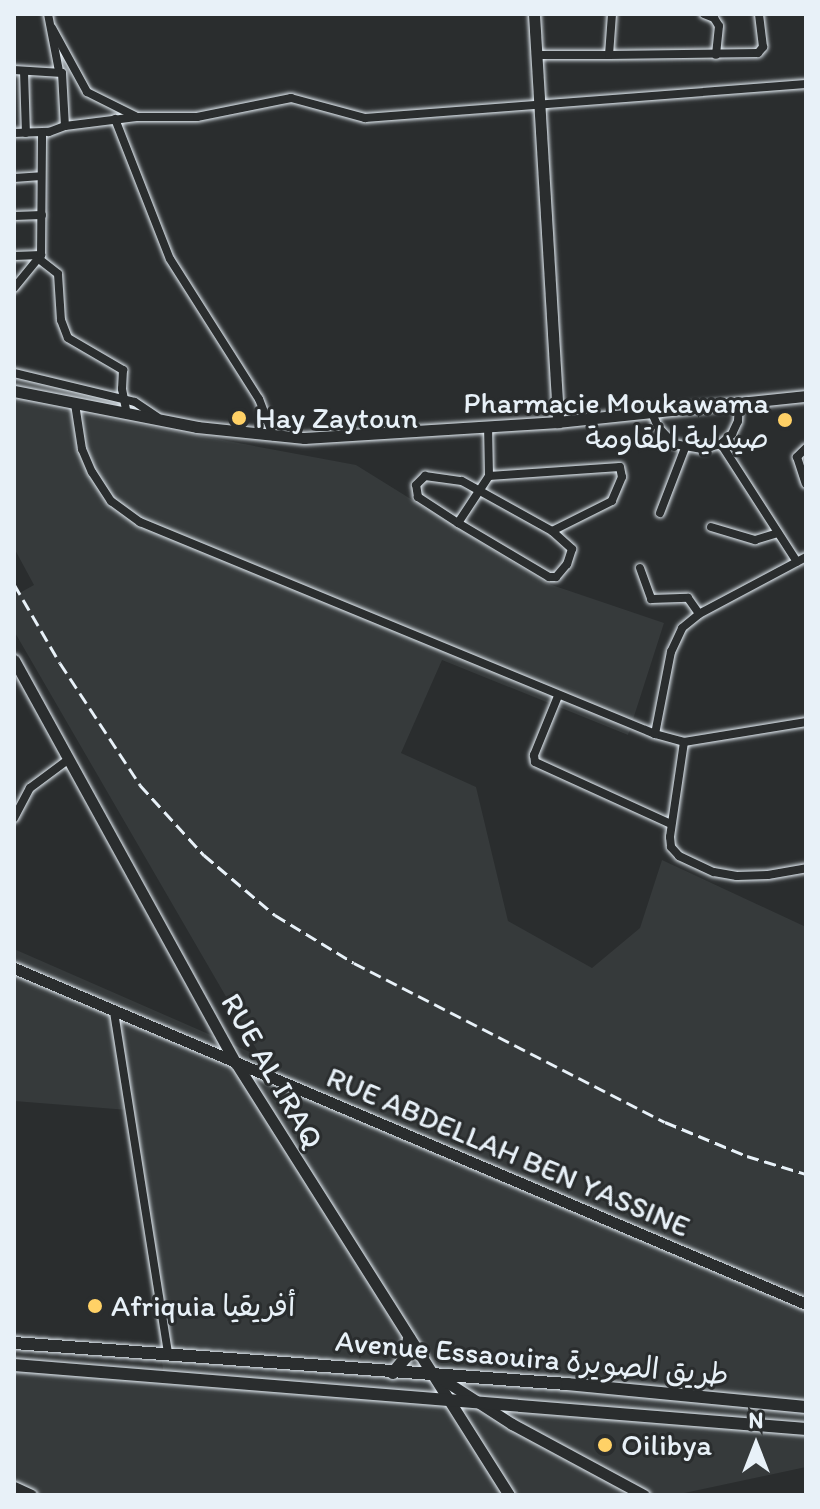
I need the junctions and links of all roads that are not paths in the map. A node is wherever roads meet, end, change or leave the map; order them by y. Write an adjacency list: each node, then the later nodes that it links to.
1 (48, 14): 6 (street)
2 (534, 14): 7 (street)
3 (612, 14): 8 (street)
4 (704, 14): 9 (street)
5 (759, 14): 9 (street)
6 (52, 28): 12 (street); 15 (street)
7 (537, 55): 8 (street); 14 (street)
8 (609, 55): 9 (street)
9 (716, 55)
10 (14, 70): 11 (street)
11 (24, 71): 12 (street); 19 (street)
12 (59, 71): 17 (street)
13 (806, 84): 14 (street)
14 (540, 105): 15 (street); 37 (street)
15 (136, 117): 16 (street)
16 (115, 119): 17 (street); 39 (street)
17 (65, 126): 20 (street)
18 (14, 133): 19 (street)
19 (26, 133): 20 (street)
20 (42, 133): 21 (street)
21 (41, 176): 22 (street); 23 (street)
22 (14, 178)
23 (42, 215): 24 (street); 26 (street)
24 (14, 216)
25 (14, 256): 26 (street)
26 (40, 257): 27 (street); 31 (street)
27 (14, 288)
28 (14, 373): 31 (street)
29 (14, 391): 32 (street)
30 (806, 396): 33 (street)
31 (123, 399): 35 (street); 36 (street)
32 (75, 404): 35 (street); 55 (street)
33 (739, 404): 34 (street); 40 (street)
34 (652, 413): 37 (street); 41 (street)
35 (127, 415): 36 (street)
36 (163, 421): 39 (street)
37 (558, 422): 38 (street)
38 (488, 426): 39 (street); 43 (street)
39 (274, 437)
40 (721, 444): 41 (street); 50 (street)
41 (685, 448): 46 (street)
42 (806, 448): 44 (street)
43 (489, 476): 45 (street); 49 (street)
44 (806, 484)
45 (480, 489): 47 (street); 47 (street); 49 (street)
46 (660, 513)
47 (458, 523): 49 (street)
48 (711, 527): 50 (street)
49 (552, 531)
50 (778, 533): 51 (street)
51 (802, 559): 53 (street)
52 (640, 568): 53 (street)
53 (699, 614): 57 (street)
54 (14, 660): 59 (street, RUE AL IRAQ)
55 (558, 696): 57 (street); 61 (street)
56 (806, 722): 58 (street)
57 (655, 734): 58 (street)
58 (684, 742): 61 (street)
59 (69, 759): 60 (street); 65 (street, RUE AL IRAQ)
60 (14, 818)
61 (671, 824): 62 (street)
62 (806, 868)
63 (14, 968): 64 (street, RUE ABDELLAH BEN YASSINE)
64 (114, 1012): 65 (street, RUE ABDELLAH BEN YASSINE); 69 (street)
65 (236, 1063): 66 (street, RUE ABDELLAH BEN YASSINE); 67 (street, RUE AL IRAQ)
66 (806, 1304)
67 (409, 1338): 71 (main road); 72 (street, RUE AL IRAQ)
68 (14, 1343): 69 (main road, Avenue Essaouira طريق الصويرة)
69 (168, 1353): 71 (main road, Avenue Essaouira طريق الصويرة)
70 (14, 1365): 73 (main road, Avenue Essaouira طريق الصويرة)
71 (393, 1373): 72 (main road, Avenue Essaouira طريق الصويرة)
72 (435, 1375): 73 (street, RUE AL IRAQ); 74 (street); 75 (main road, Avenue Essaouira طريق الصويرة)
73 (451, 1400): 74 (main road, Avenue Essaouira طريق الصويرة); 79 (street, RUE AL IRAQ)
74 (476, 1402): 76 (main road, Avenue Essaouira طريق الصويرة); 80 (street)
75 (806, 1407)
76 (806, 1429)
77 (14, 1487): 78 (street)
78 (31, 1495)
79 (509, 1495)
80 (644, 1495)

